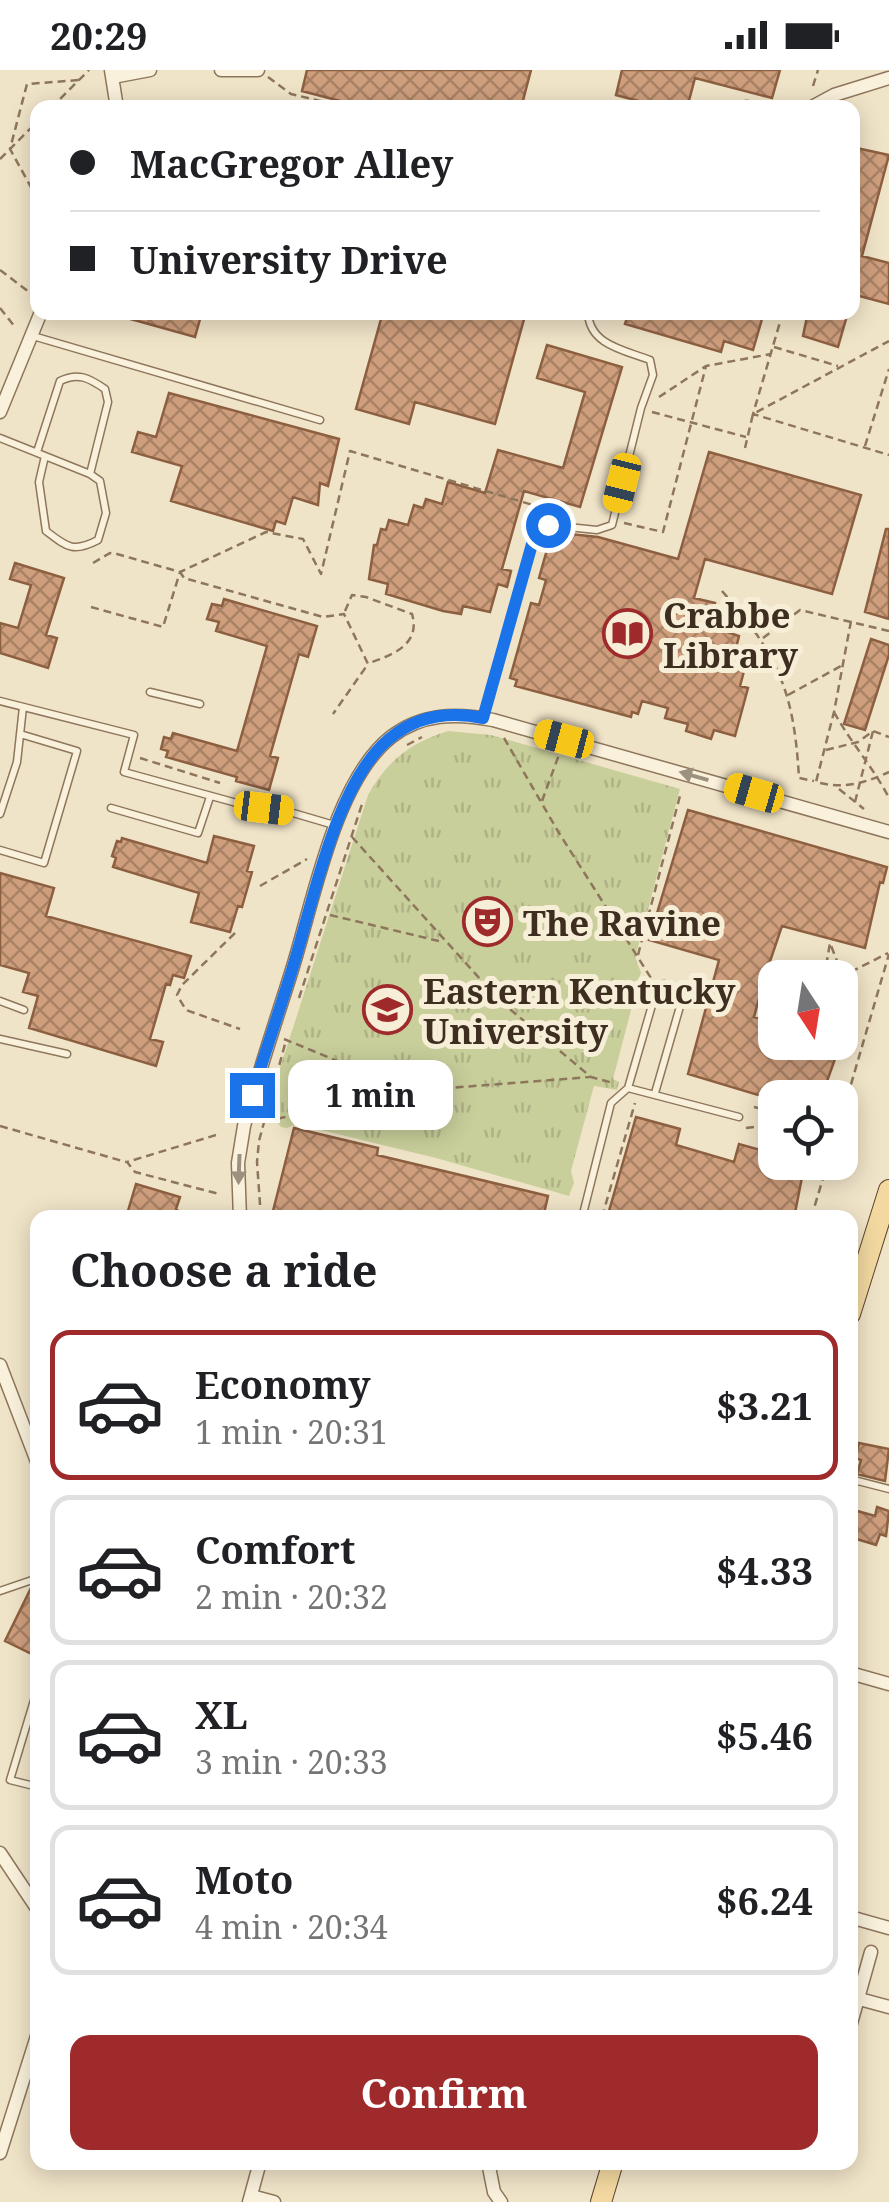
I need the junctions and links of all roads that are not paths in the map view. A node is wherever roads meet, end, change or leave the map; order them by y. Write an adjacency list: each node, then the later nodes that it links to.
1 (150, 70): 4 (street)
2 (221, 70): 3 (street)
3 (259, 70)
4 (112, 74): 6 (street)
5 (889, 78): 7 (street)
6 (117, 100)
7 (824, 100)
8 (39, 320): 10 (street)
9 (589, 320): 20 (lane)
10 (32, 336): 11 (street); 12 (lane)
11 (0, 412)
12 (320, 420)
13 (0, 438): 14 (lane)
14 (41, 454): 15 (lane); 15 (lane); 15 (lane)
15 (90, 474)
16 (150, 692): 18 (lane)
17 (0, 701): 19 (lane)
18 (200, 704)
19 (23, 707): 21 (lane); 22 (lane)
20 (483, 718): 25 (street); 26 (street, one-way to 20)
21 (20, 734): 24 (lane); 27 (lane)
22 (210, 796): 23 (lane); 25 (lane)
23 (111, 808)
24 (0, 814)
25 (337, 825): 36 (street, one-way to 36)
26 (889, 832)
27 (0, 850)
28 (0, 1001): 29 (lane)
29 (24, 1010)
30 (0, 1039): 31 (lane)
31 (67, 1054)
32 (628, 1088): 33 (lane); 33 (lane); 37 (lane)
33 (655, 1093): 34 (lane)
34 (739, 1117)
35 (889, 1190): 38 (main road)
36 (240, 1210)
37 (584, 1210)
38 (858, 1289)
39 (2, 1374): 40 (street)
40 (30, 1444)
41 (858, 1481): 42 (lane)
42 (889, 1489)
43 (30, 1581): 44 (lane)
44 (0, 1592)
45 (858, 1675): 46 (street)
46 (889, 1684)
47 (30, 1713): 48 (lane)
48 (30, 1786)
49 (0, 1853): 50 (street)
50 (30, 1898)
51 (858, 1919): 52 (street)
52 (889, 1928)
53 (871, 1952): 54 (street)
54 (858, 1987)
55 (858, 1999): 56 (street)
56 (889, 2008)
57 (30, 2057): 58 (street)
58 (0, 2153)
59 (258, 2170): 63 (street)
60 (489, 2170): 62 (street)
61 (612, 2170): 64 (main road)
62 (492, 2184): 66 (street); 67 (street)
63 (250, 2199): 65 (street)
64 (607, 2200)
65 (274, 2202)
66 (484, 2202)
67 (502, 2202)

